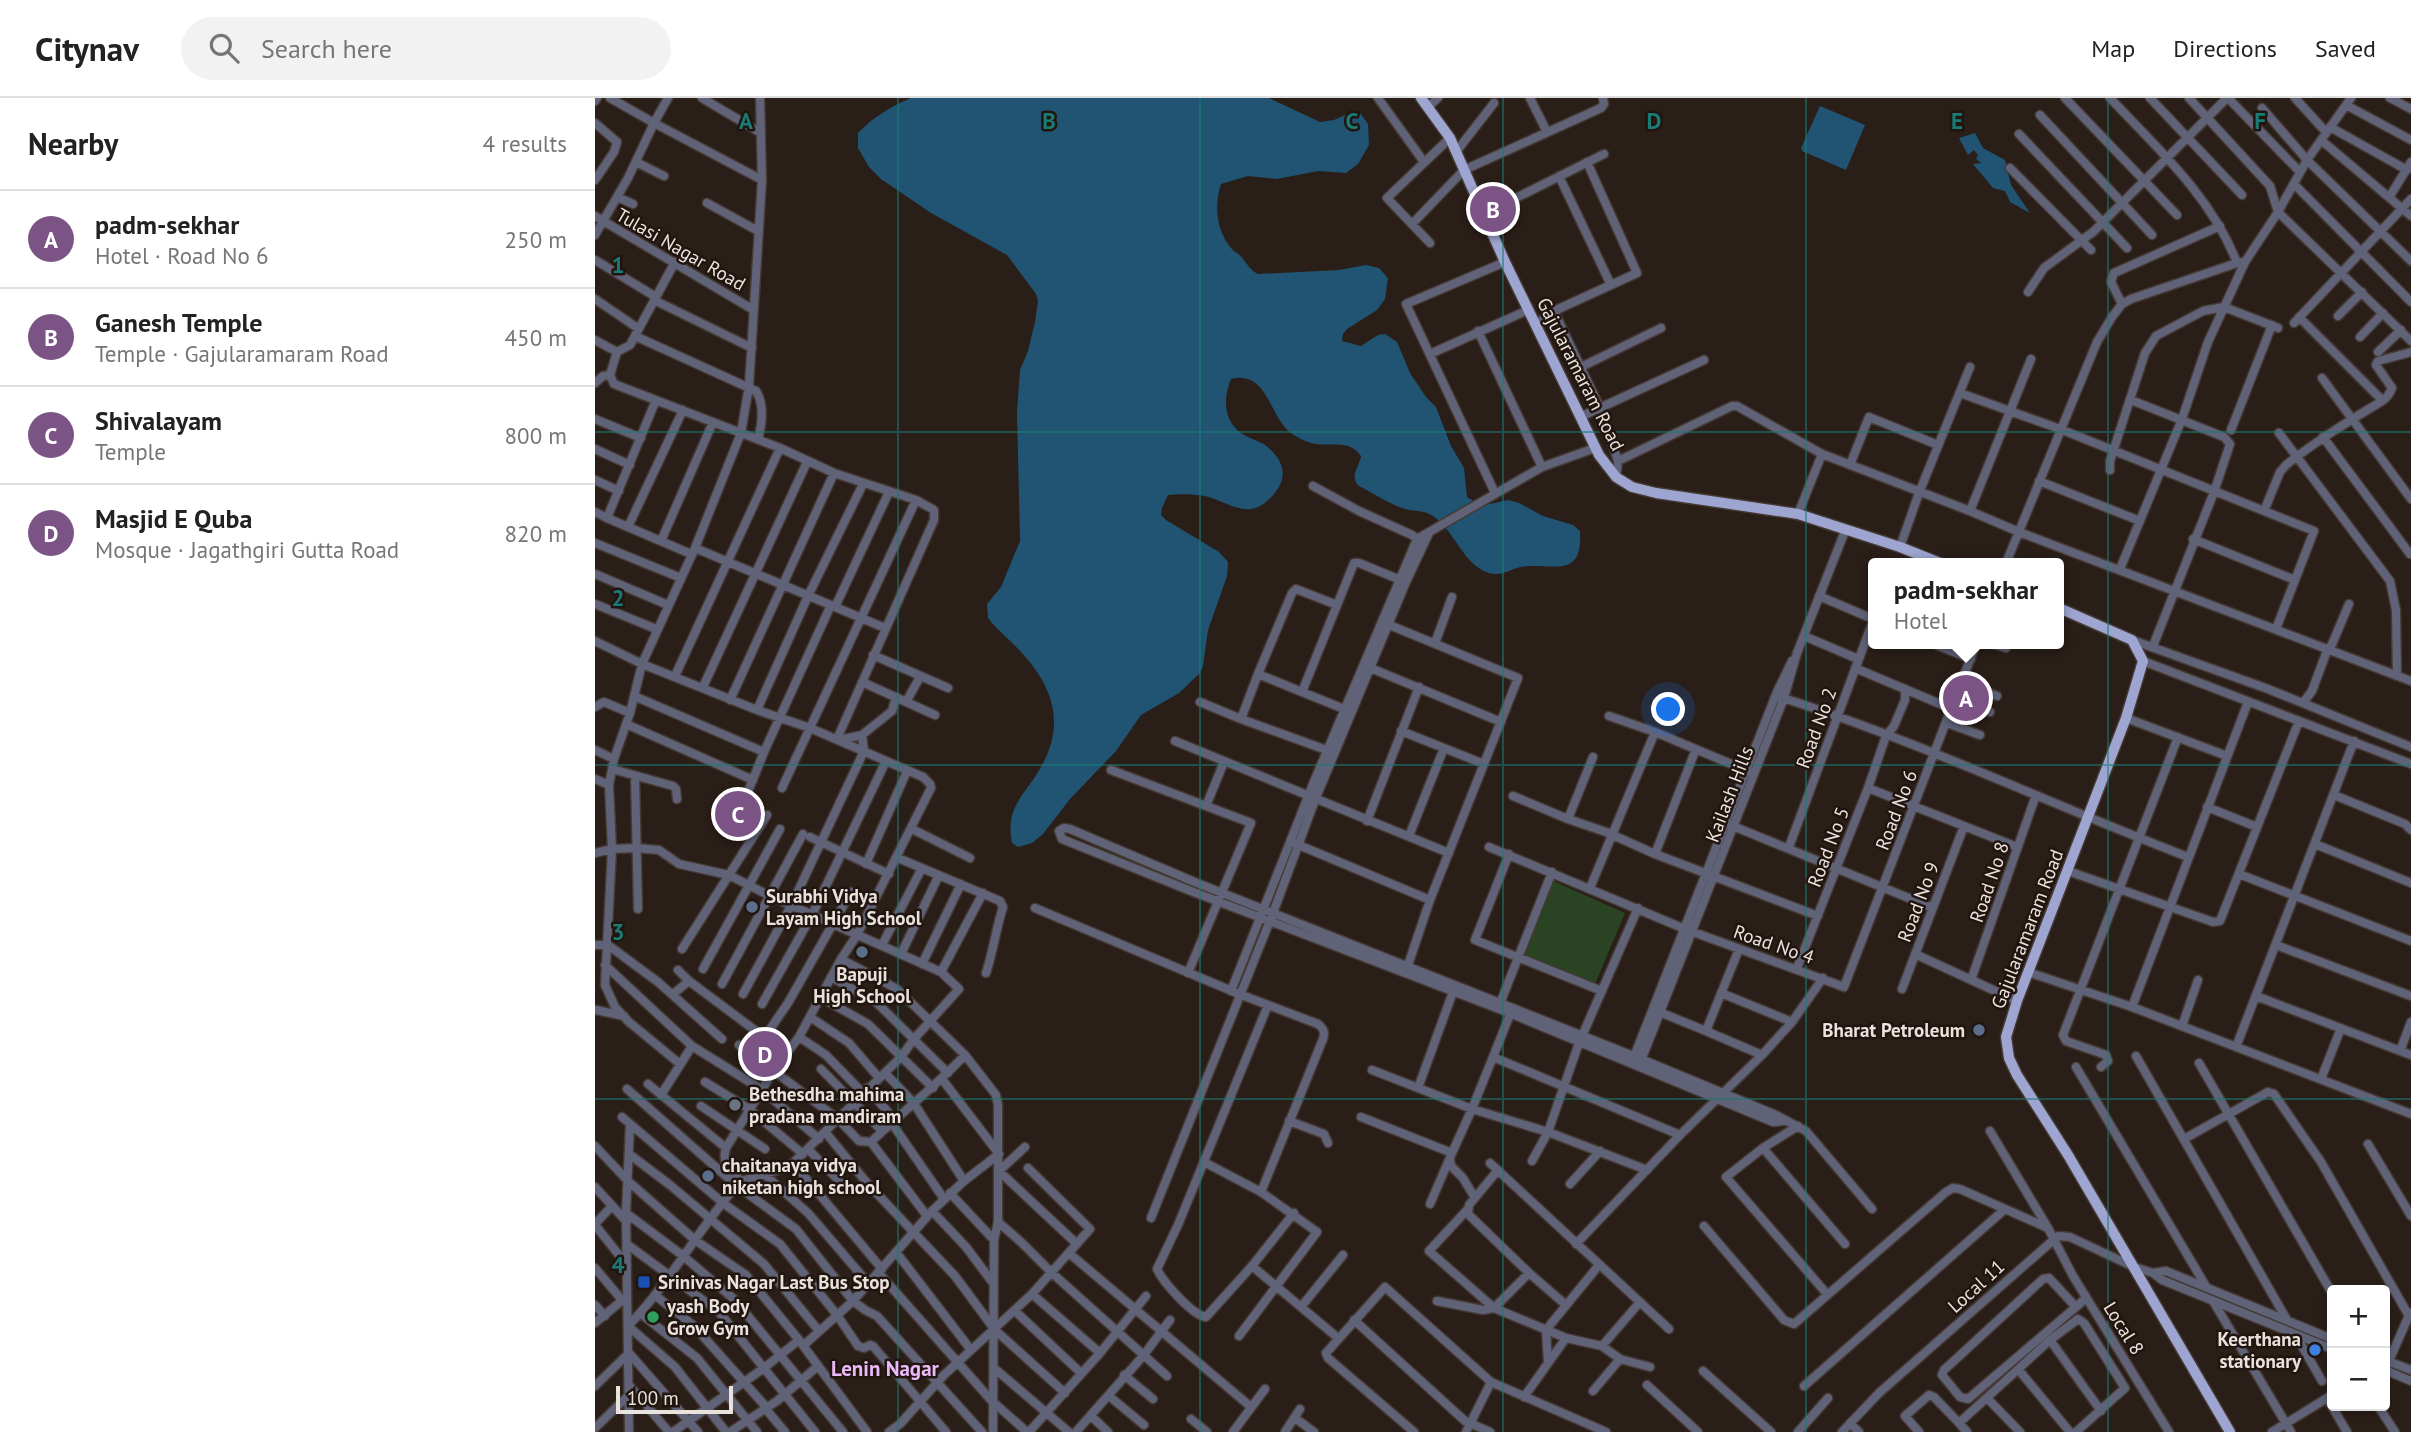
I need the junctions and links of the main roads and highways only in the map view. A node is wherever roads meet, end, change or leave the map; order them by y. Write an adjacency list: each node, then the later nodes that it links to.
1 (1425, 102): 2 (main road, Gajularamaram Road)
2 (1928, 558)
3 (2064, 610): 4 (main road, Gajularamaram Road)
4 (2230, 1432)

